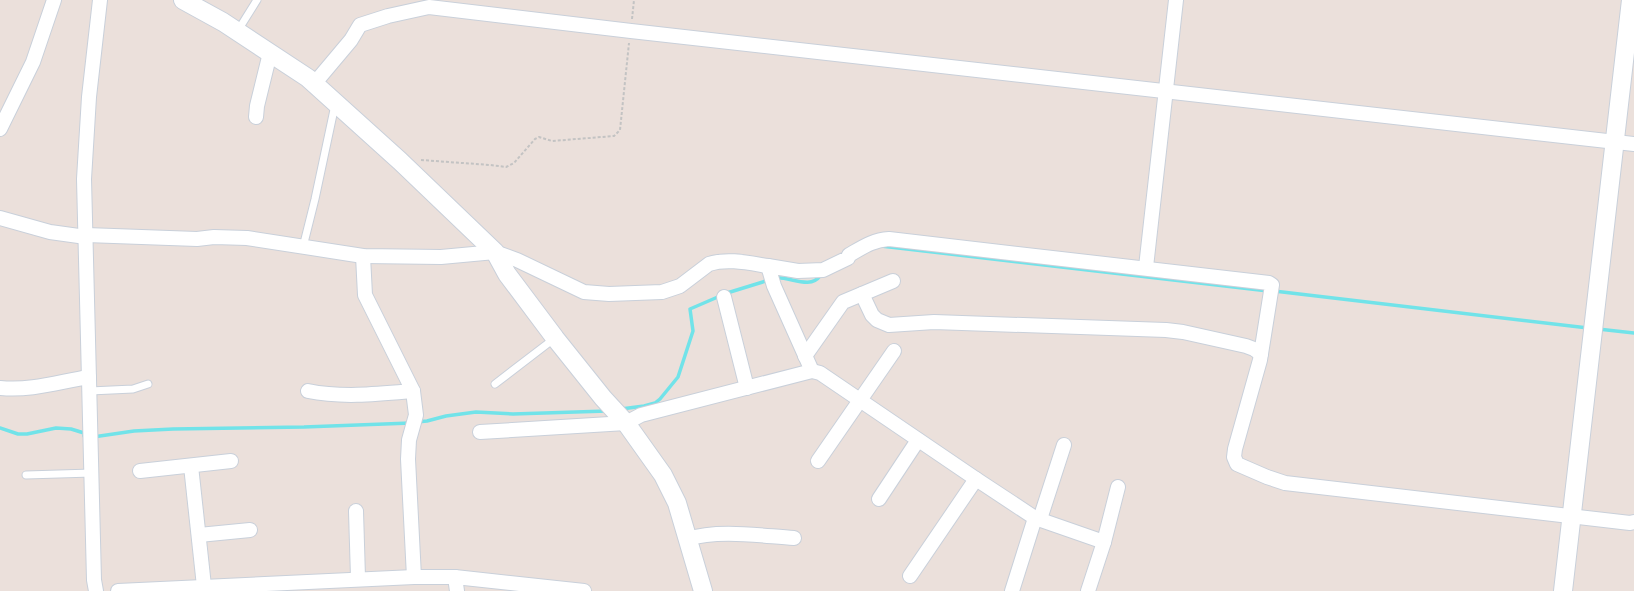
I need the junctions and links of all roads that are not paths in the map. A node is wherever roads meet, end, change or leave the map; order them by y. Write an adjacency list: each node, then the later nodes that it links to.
1 (54, 0): 13 (street)
2 (100, 0): 19 (street)
3 (183, 0): 8 (street)
4 (257, 0): 8 (lane)
5 (1176, 0): 11 (street)
6 (1632, 0): 16 (street)
7 (427, 3): 10 (street); 11 (street)
8 (237, 32): 9 (street)
9 (270, 53): 10 (street); 14 (street)
10 (314, 84): 12 (street)
11 (1165, 90): 16 (street); 23 (street)
12 (335, 103): 20 (lane); 21 (street)
13 (4, 108): 15 (street)
14 (256, 117)
15 (0, 129)
16 (1615, 142): 17 (street); 55 (street)
17 (1634, 144)
18 (0, 218): 19 (street)
19 (86, 236): 20 (street); 33 (street)
20 (303, 247): 22 (street)
21 (495, 252): 22 (street); 24 (street); 28 (street)
22 (363, 256): 39 (street)
23 (1146, 267): 24 (street); 30 (street)
24 (768, 269): 31 (street)
25 (893, 281): 26 (street)
26 (862, 294): 30 (street); 31 (street)
27 (724, 297): 37 (street)
28 (555, 338): 35 (lane); 41 (street)
29 (894, 351): 40 (street)
30 (1262, 354): 55 (street)
31 (805, 356): 32 (street)
32 (812, 371): 37 (street); 40 (street)
33 (89, 384): 34 (lane); 36 (street); 49 (street)
34 (148, 384)
35 (495, 384)
36 (0, 388)
37 (747, 388): 41 (street)
38 (308, 391): 39 (street)
39 (413, 391): 64 (street)
40 (860, 401): 43 (street); 46 (street)
41 (623, 420): 42 (street); 60 (street)
42 (480, 432)
43 (918, 440): 51 (street); 53 (street)
44 (1064, 445): 56 (street)
45 (231, 461): 47 (street)
46 (818, 461)
47 (191, 466): 48 (street); 59 (street)
48 (140, 471)
49 (92, 473): 50 (lane); 68 (street)
50 (26, 475)
51 (976, 479): 56 (street); 63 (street)
52 (1118, 487): 62 (street)
53 (878, 499)
54 (356, 511): 65 (street)
55 (1572, 515): 57 (street); 74 (street)
56 (1038, 518): 62 (street); 72 (street)
57 (1634, 522)
58 (250, 530): 59 (street)
59 (198, 534): 67 (street)
60 (687, 538): 61 (street); 71 (street)
61 (794, 538)
62 (1104, 542): 73 (street)
63 (910, 576)
64 (414, 577): 65 (street); 66 (street)
65 (358, 578): 67 (street)
66 (456, 584): 70 (street)
67 (197, 588): 69 (street)
68 (96, 591)
69 (118, 591)
70 (584, 591)
71 (703, 591)
72 (1012, 591)
73 (1088, 591)
74 (1563, 591)

